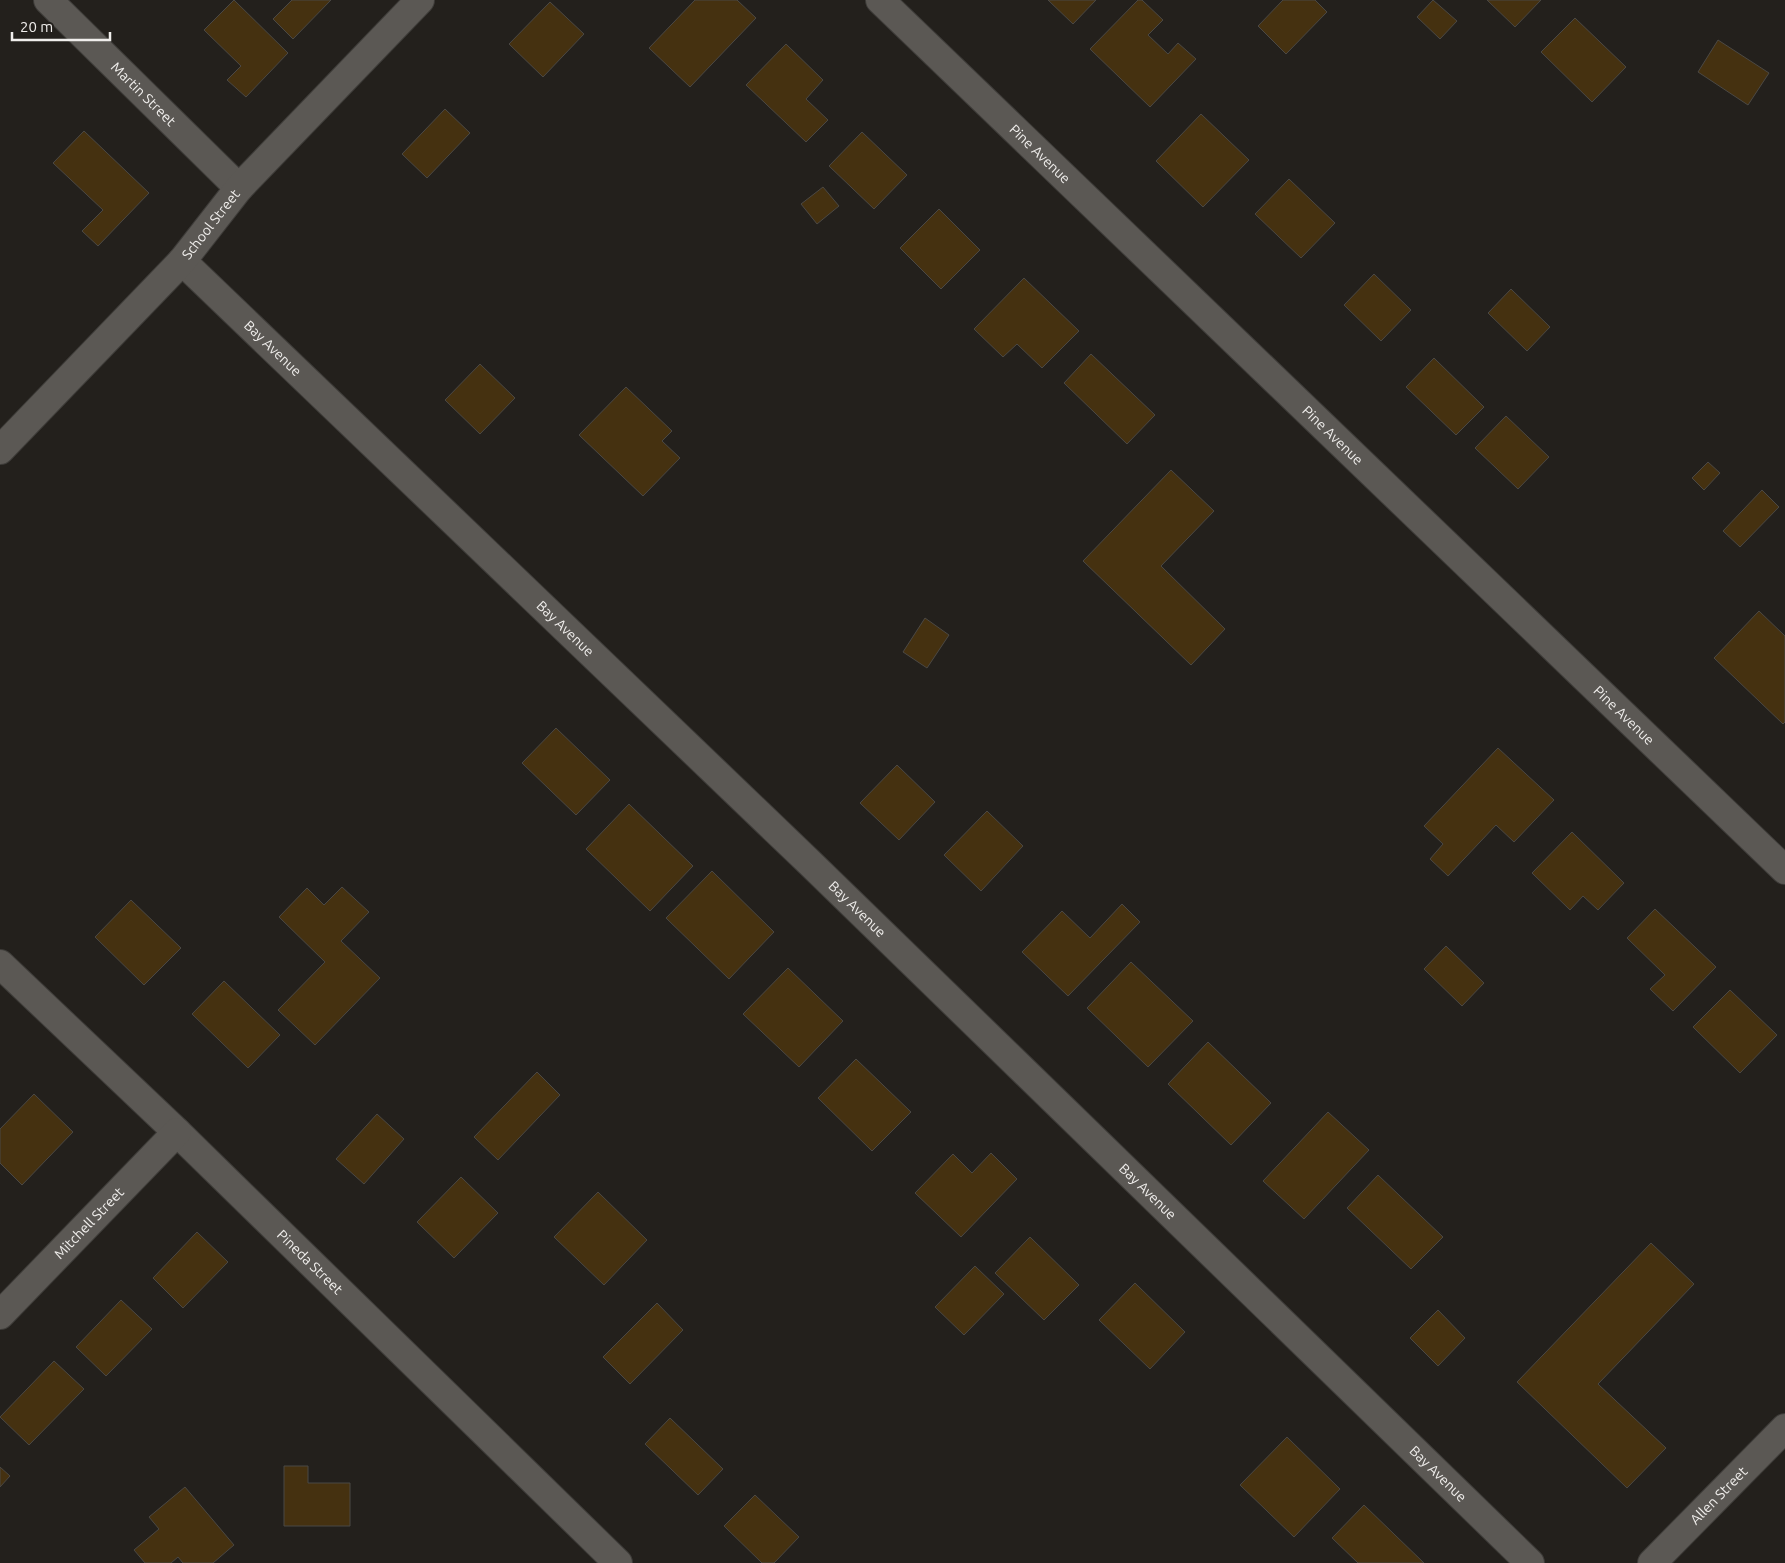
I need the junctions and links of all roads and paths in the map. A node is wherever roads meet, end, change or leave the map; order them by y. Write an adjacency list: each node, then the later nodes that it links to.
1 (48, 0): 4 (street, Martin Street)
2 (420, 0): 4 (street, School Street)
3 (880, 0): 7 (street, Pine Avenue)
4 (239, 188): 5 (street, School Street)
5 (182, 261): 6 (street, School Street); 13 (street, Bay Avenue)
6 (0, 450)
7 (1785, 870)
8 (0, 964): 9 (street, Pineda Street)
9 (177, 1132): 10 (street, Mitchell Street); 12 (street, Pineda Street)
10 (6, 1298)
11 (1785, 1428): 14 (street, Allen Street)
12 (618, 1563)
13 (1530, 1563)
14 (1652, 1563)

